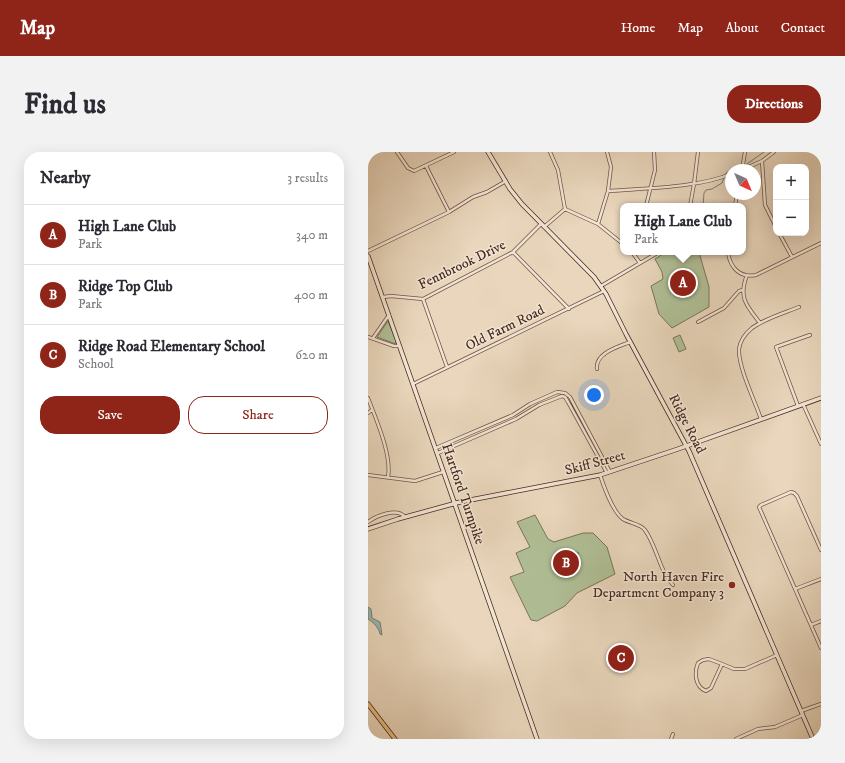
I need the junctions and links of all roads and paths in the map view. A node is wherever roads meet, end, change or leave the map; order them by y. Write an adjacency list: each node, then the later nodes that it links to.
1 (397, 152): 13 (street)
2 (454, 152): 13 (street)
3 (488, 152): 15 (main road, Ridge Road)
4 (550, 152): 21 (street)
5 (607, 152): 18 (street)
6 (654, 152): 17 (street)
7 (698, 152): 16 (street)
8 (745, 152): 11 (street)
9 (774, 152): 10 (street)
10 (762, 161): 12 (street); 23 (street)
11 (743, 164)
12 (755, 164)
13 (426, 166): 22 (street)
14 (725, 177): 16 (street)
15 (506, 181): 22 (street); 25 (main road, Ridge Road)
16 (694, 184): 17 (street); 20 (street)
17 (651, 188): 18 (street); 19 (street)
18 (608, 191): 24 (street)
19 (647, 203)
20 (691, 203)
21 (565, 209): 24 (street); 25 (street, Fennbrook Drive)
22 (449, 212): 29 (street)
23 (773, 221)
24 (598, 224): 27 (street)
25 (542, 226): 30 (street, Fennbrook Drive); 38 (main road, Ridge Road)
26 (781, 236): 35 (street)
27 (620, 242)
28 (821, 243): 35 (street)
29 (368, 251)
30 (513, 252): 42 (street, Fennbrook Drive); 44 (street)
31 (634, 255): 36 (street)
32 (654, 255): 36 (street)
33 (729, 255): 37 (street)
34 (368, 256): 41 (main road, Hartford Turnpike)
35 (792, 257): 37 (street)
36 (640, 263): 38 (street)
37 (747, 275): 39 (street)
38 (601, 286): 40 (main road, Ridge Road)
39 (743, 290): 46 (street); 47 (street)
40 (604, 291): 44 (street, Old Farm Road); 51 (main road, Ridge Road)
41 (382, 298): 42 (street, Fennbrook Drive); 45 (main road, Hartford Turnpike)
42 (422, 299): 53 (street)
43 (799, 307): 47 (street)
44 (569, 309): 53 (street, Old Farm Road)
45 (389, 316): 50 (street); 52 (main road, Hartford Turnpike)
46 (698, 322)
47 (761, 323): 66 (street)
48 (810, 335): 61 (street)
49 (368, 337): 50 (street)
50 (373, 338): 52 (street)
51 (630, 342): 54 (street); 72 (main road, Ridge Road)
52 (400, 346): 55 (main road, Hartford Turnpike)
53 (447, 367): 55 (street, Old Farm Road)
54 (597, 369)
55 (413, 384): 73 (main road, Hartford Turnpike)
56 (562, 392): 57 (street); 64 (street); 69 (street)
57 (562, 396): 65 (street); 70 (street)
58 (368, 398): 62 (street)
59 (821, 398): 60 (main road, Skiff Street)
60 (803, 404): 61 (main road, Skiff Street); 71 (street)
61 (798, 406): 66 (main road, Skiff Street)
62 (372, 410): 63 (street); 78 (street)
63 (368, 413)
64 (518, 413): 65 (street); 67 (street)
65 (520, 417): 68 (street)
66 (761, 419): 72 (main road, Skiff Street)
67 (501, 420): 68 (street); 73 (street)
68 (504, 425): 73 (street)
69 (587, 429): 70 (street); 75 (street)
70 (584, 431): 75 (street)
71 (821, 444)
72 (687, 446): 75 (main road, Skiff Street); 90 (main road, Ridge Road)
73 (437, 451): 74 (main road, Hartford Turnpike)
74 (444, 471): 78 (street); 79 (main road, Hartford Turnpike)
75 (609, 473): 77 (main road, Skiff Street)
76 (368, 474): 78 (street)
77 (600, 475): 79 (main road, Skiff Street); 85 (street)
78 (388, 477)
79 (454, 503): 80 (main road, Skiff Street); 97 (main road, Hartford Turnpike)
80 (405, 517): 81 (street); 82 (main road, Skiff Street)
81 (368, 522)
82 (368, 529)
83 (821, 550): 86 (street)
84 (821, 579): 86 (street)
85 (673, 586)
86 (795, 589): 88 (street)
87 (821, 621): 88 (street)
88 (811, 625): 89 (street)
89 (821, 648)
90 (777, 655): 91 (street); 94 (main road, Ridge Road)
91 (722, 664): 91 (street)
92 (368, 704): 96 (main road)
93 (821, 704): 94 (street)
94 (802, 713): 99 (street); 100 (main road, Ridge Road)
95 (673, 734): 98 (street)
96 (395, 739)
97 (537, 739)
98 (671, 739)
99 (736, 739)
100 (813, 739)

